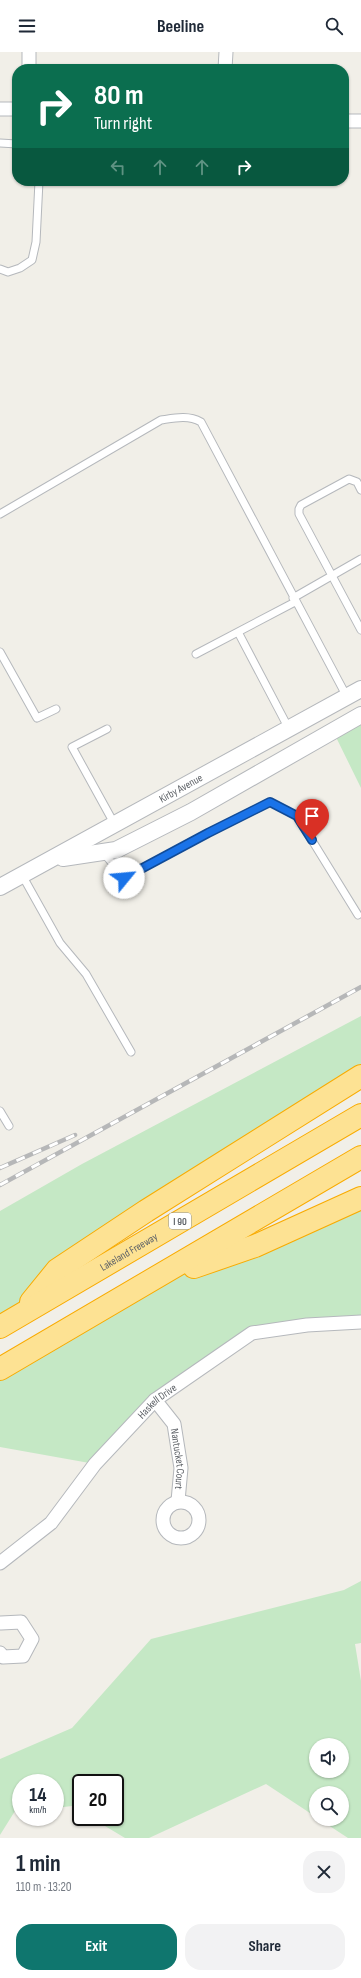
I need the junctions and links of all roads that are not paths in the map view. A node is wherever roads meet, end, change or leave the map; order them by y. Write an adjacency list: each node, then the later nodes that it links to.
1 (29, 52): 3 (street)
2 (226, 52): 4 (street)
3 (29, 64)
4 (225, 64)
5 (0, 109): 6 (street)
6 (12, 109)
7 (349, 121): 8 (street)
8 (361, 121)
9 (0, 143): 10 (lane)
10 (12, 144)
11 (39, 186): 12 (lane)
12 (0, 269)
13 (361, 490): 16 (lane)
14 (0, 514): 17 (lane)
15 (361, 559): 16 (lane)
16 (333, 575): 17 (lane); 18 (lane)
17 (294, 600): 19 (lane); 23 (lane)
18 (361, 630)
19 (238, 632): 21 (lane); 27 (lane)
20 (0, 652): 24 (lane)
21 (196, 654)
22 (361, 689): 23 (street, Kirby Avenue)
23 (346, 697): 27 (street, Kirby Avenue)
24 (56, 709)
25 (361, 715): 29 (street)
26 (106, 729): 28 (lane)
27 (289, 729): 28 (street, Kirby Avenue)
28 (115, 825): 30 (street, Kirby Avenue)
29 (103, 852): 30 (street); 33 (lane)
30 (54, 859): 31 (street, Kirby Avenue)
31 (22, 875): 32 (street, Kirby Avenue); 34 (lane)
32 (0, 887)
33 (358, 915)
34 (131, 1052)
35 (361, 1076): 42 (highway)
36 (0, 1111): 38 (lane)
37 (361, 1115): 42 (highway, Lakeland Freeway / I 90)
38 (9, 1126)
39 (361, 1157): 41 (highway)
40 (361, 1198): 41 (highway)
41 (153, 1280): 45 (highway)
42 (22, 1313): 44 (highway, Lakeland Freeway / I 90)
43 (361, 1322): 46 (street, Haskell Drive)
44 (0, 1327)
45 (0, 1369)
46 (155, 1400): 47 (street, Nantucket Court); 48 (street, Haskell Drive)
47 (178, 1501)
48 (0, 1563)
49 (0, 1623): 50 (street)
50 (0, 1653)

